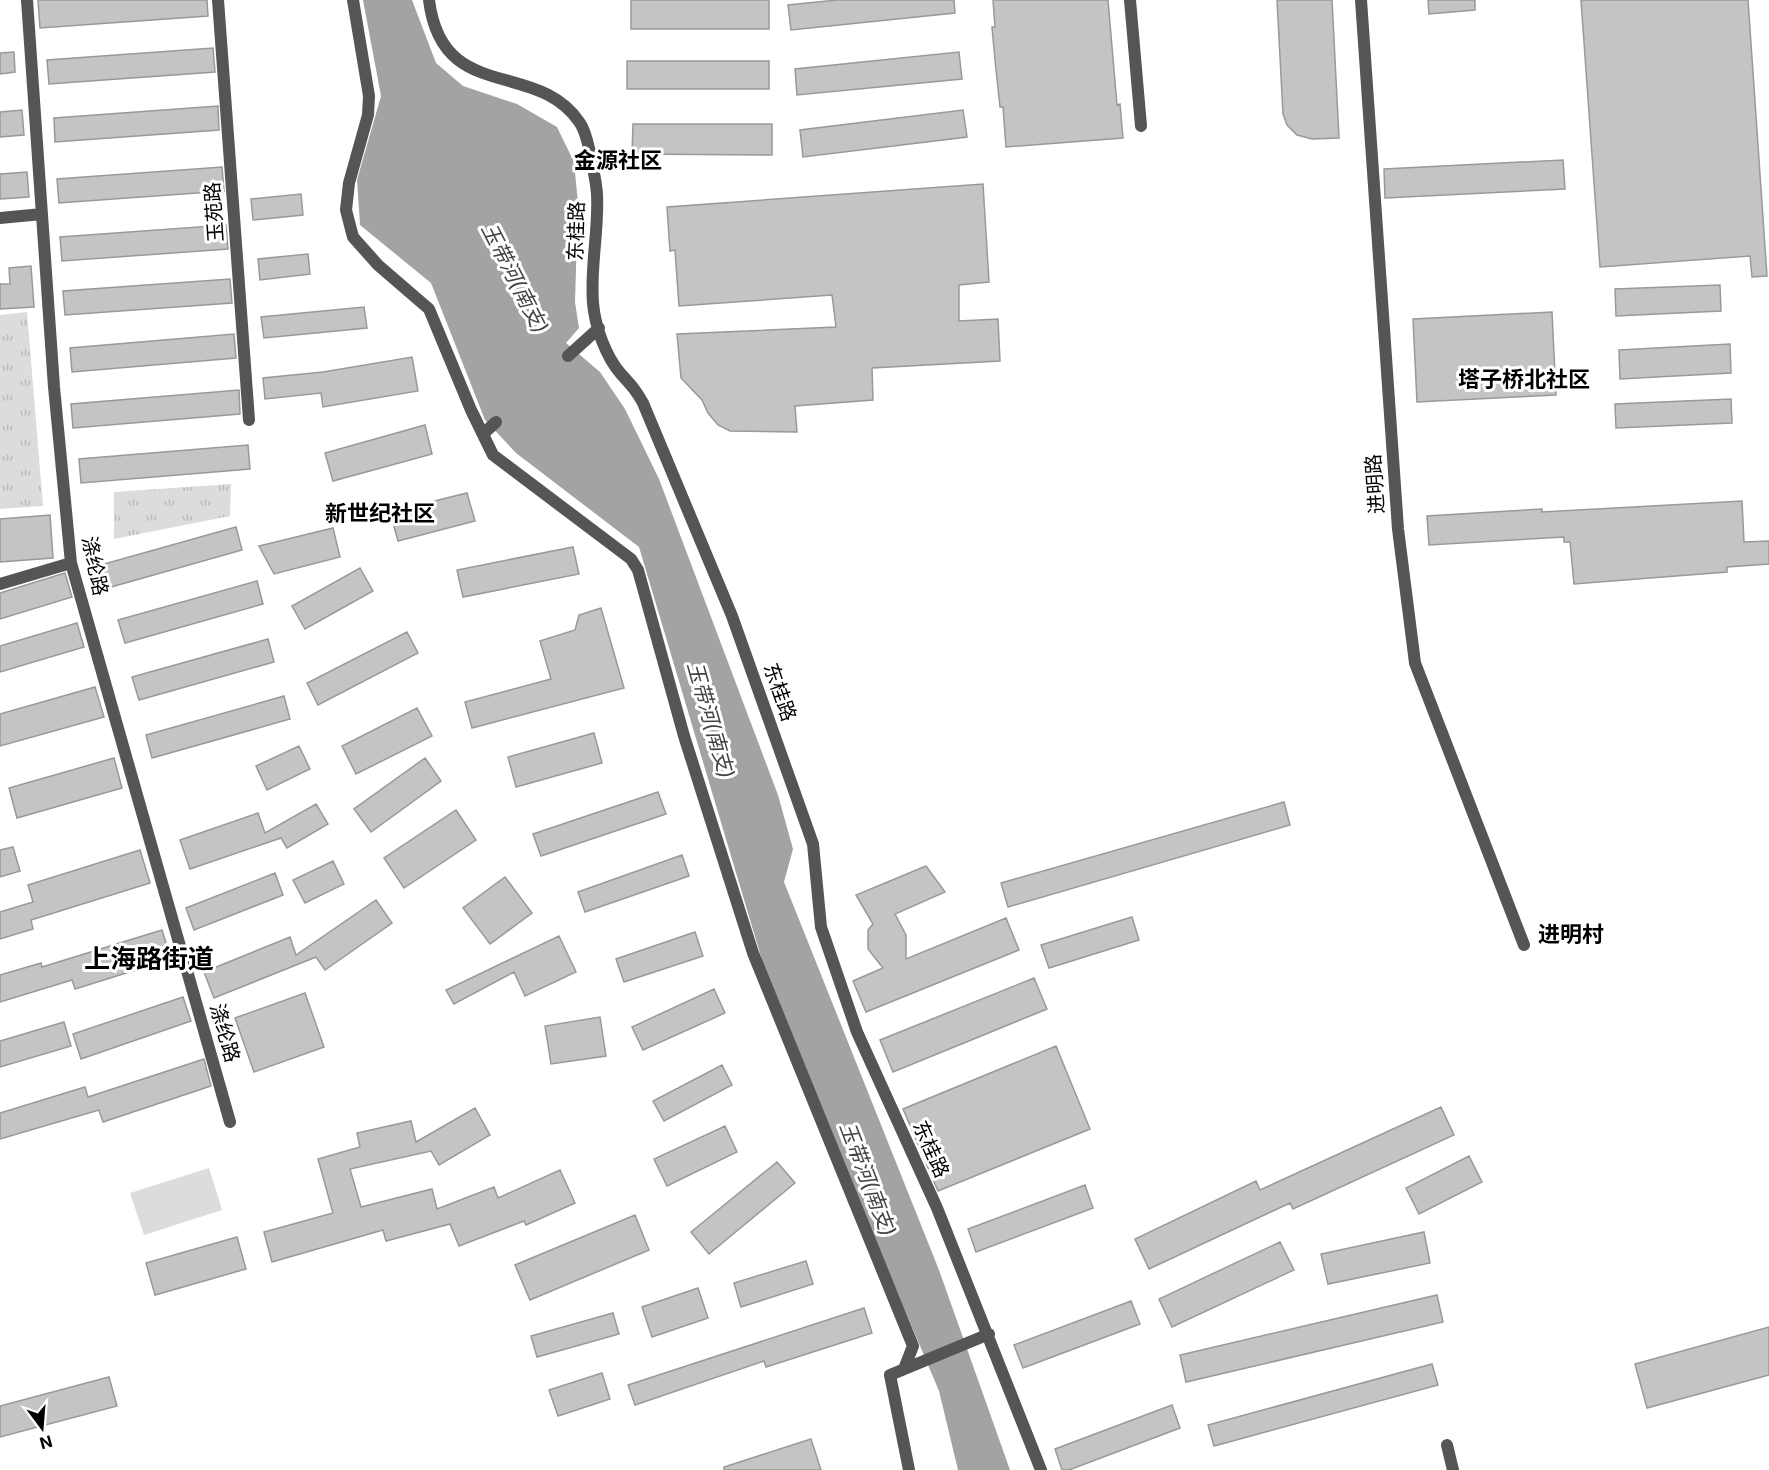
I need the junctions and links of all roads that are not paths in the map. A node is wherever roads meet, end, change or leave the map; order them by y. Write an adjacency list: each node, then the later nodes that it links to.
1 (27, 0): 8 (street, 涤纶路)
2 (218, 0): 12 (street, 玉苑路)
3 (353, 0): 14 (street)
4 (429, 0): 10 (street, 东桂路)
5 (1130, 0): 7 (street)
6 (1361, 0): 17 (street, 进明路)
7 (1141, 126)
8 (42, 214): 9 (street); 15 (street, 涤纶路)
9 (0, 218)
10 (599, 328): 11 (street); 19 (street, 东桂路)
11 (568, 357)
12 (249, 420)
13 (496, 422): 14 (street)
14 (483, 434): 20 (street)
15 (71, 563): 16 (street); 18 (street, 涤纶路)
16 (0, 584)
17 (1524, 945)
18 (230, 1122)
19 (983, 1337): 20 (street); 23 (street, 东桂路)
20 (904, 1369): 22 (street)
21 (1447, 1446): 24 (street)
22 (909, 1470)
23 (1041, 1470)
24 (1454, 1470)

